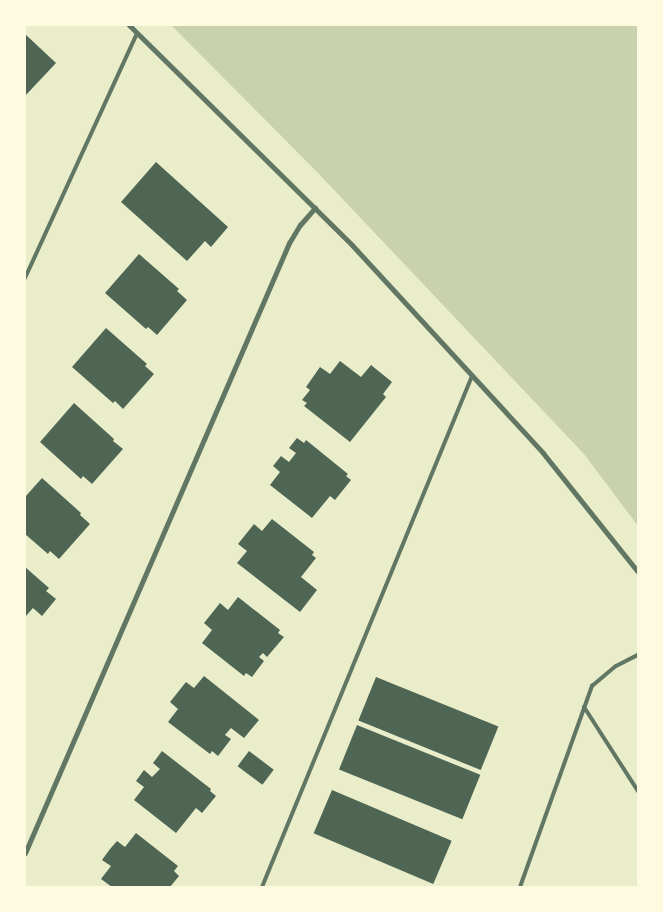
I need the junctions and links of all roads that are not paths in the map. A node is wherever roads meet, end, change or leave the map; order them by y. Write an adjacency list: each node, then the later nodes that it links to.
1 (129, 25): 2 (street)
2 (137, 33): 3 (street); 4 (lane)
3 (314, 208): 5 (street); 10 (street)
4 (25, 278)
5 (472, 376): 6 (street); 11 (lane)
6 (638, 572)
7 (638, 655): 8 (lane)
8 (584, 707): 9 (lane); 12 (lane)
9 (638, 791)
10 (25, 853)
11 (262, 887)
12 (520, 887)

